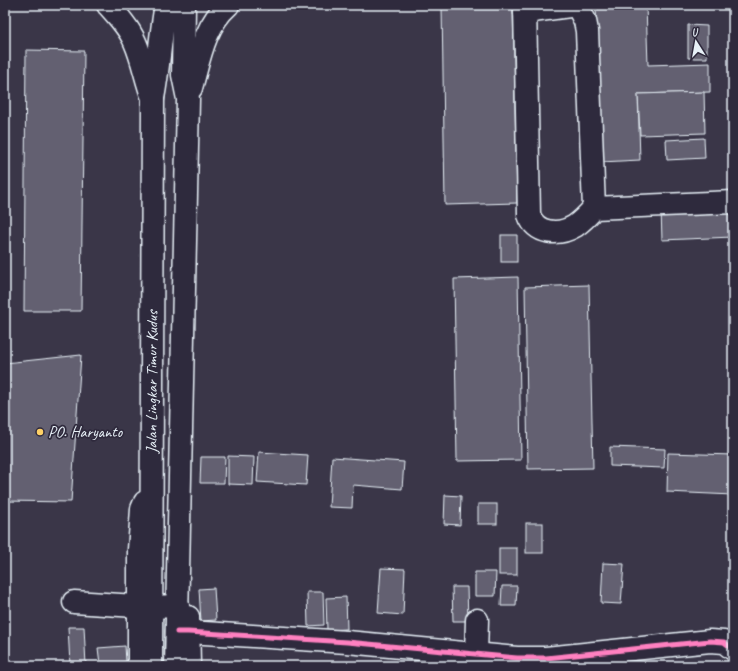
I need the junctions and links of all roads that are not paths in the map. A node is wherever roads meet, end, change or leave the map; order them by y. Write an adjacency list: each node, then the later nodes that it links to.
1 (108, 5): 7 (main road)
2 (166, 5): 7 (main road)
3 (184, 5): 8 (main road)
4 (228, 5): 8 (main road)
5 (577, 5): 6 (main road); 10 (main road)
6 (525, 8): 10 (main road)
7 (153, 98): 14 (main road, Jalan Lingkar Timur Kudus)
8 (188, 99): 11 (main road, Jalan Lingkar Timur Kudus)
9 (733, 202): 10 (main road)
10 (594, 208)
11 (180, 494): 13 (main road, Jalan Lingkar Timur Kudus); 16 (main road)
12 (74, 602): 14 (main road)
13 (178, 606): 14 (main road); 16 (main road, Jalan Lingkar Timur Kudus)
14 (145, 607): 20 (main road); 21 (main road, Jalan Lingkar Timur Kudus)
15 (477, 620): 18 (main road)
16 (183, 632): 18 (main road); 22 (main road, Jalan Lingkar Timur Kudus); 23 (main road)
17 (733, 649): 19 (main road)
18 (476, 654): 19 (main road)
19 (552, 662)
20 (139, 666)
21 (151, 666)
22 (176, 666)
23 (189, 666)

